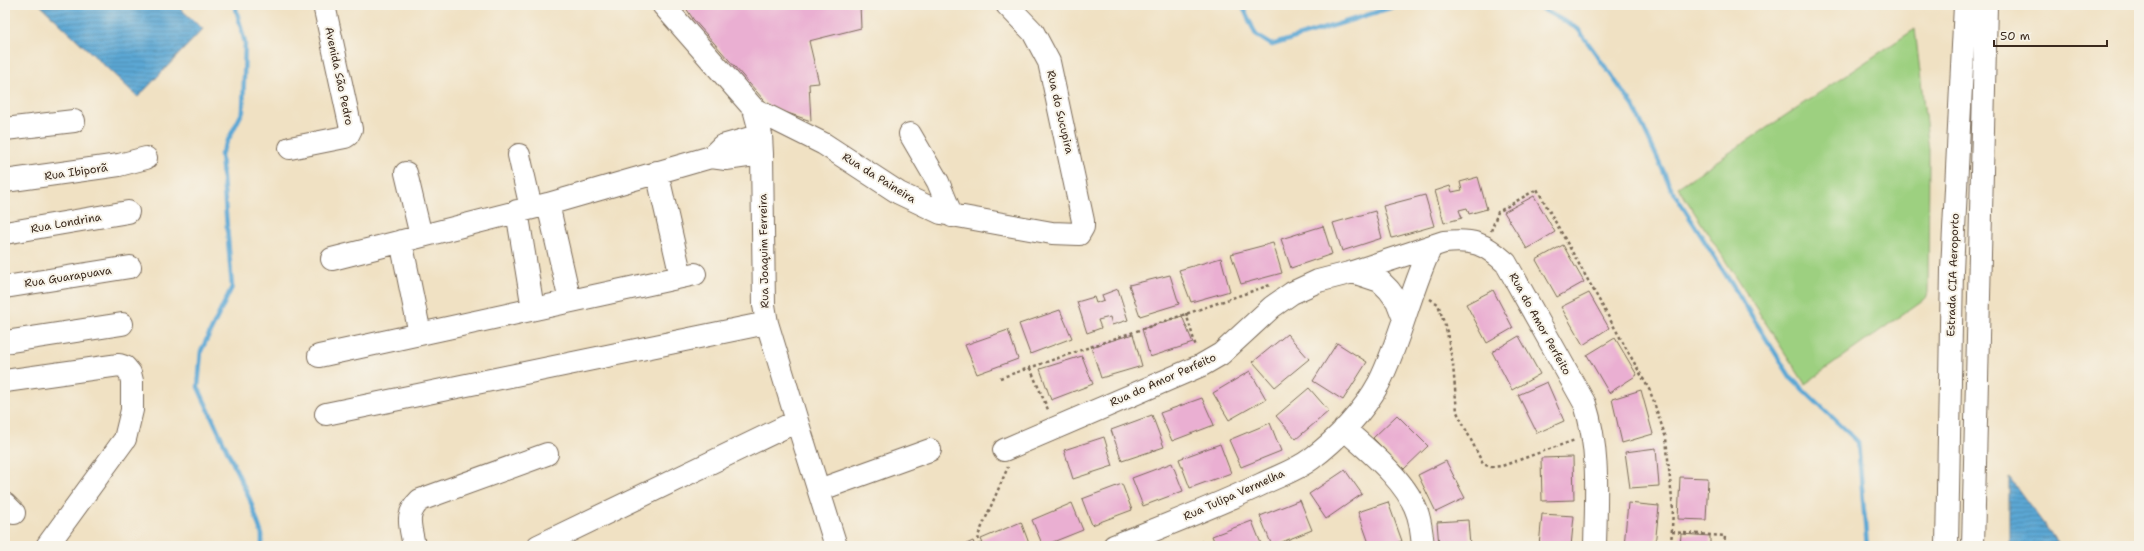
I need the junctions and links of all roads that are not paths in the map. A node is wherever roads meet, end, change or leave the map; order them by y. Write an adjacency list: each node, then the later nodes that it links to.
1 (324, 5): 13 (main road, Avenida São Pedro)
2 (663, 5): 8 (main road, Rua Joaquim Ferreira)
3 (1007, 5): 22 (main road, Rua do Sucupira)
4 (1965, 5): 53 (main road, Estrada CIA Aeroporto)
5 (1986, 5): 7 (main road)
6 (1990, 5): 7 (main road)
7 (1986, 47): 54 (main road)
8 (754, 109): 12 (main road, Rua Joaquim Ferreira); 21 (main road, Rua da Paineira)
9 (74, 121): 10 (main road)
10 (5, 129)
11 (910, 134): 21 (main road)
12 (762, 144): 16 (main road); 33 (main road, Rua Joaquim Ferreira)
13 (290, 148)
14 (519, 155): 19 (main road)
15 (146, 158): 18 (main road, Rua Ibiporã)
16 (657, 172): 19 (main road); 30 (main road)
17 (406, 173): 24 (main road)
18 (5, 181)
19 (532, 208): 24 (main road); 30 (main road); 31 (main road)
20 (128, 212): 23 (main road, Rua Londrina)
21 (952, 216): 22 (main road, Rua da Paineira)
22 (1082, 231)
23 (5, 233)
24 (411, 239): 26 (main road); 35 (main road)
25 (1431, 247): 28 (main road, Rua do Amor Perfeito); 32 (main road, Rua Tulipa Vermelha); 52 (main road, Rua do Amor Perfeito)
26 (332, 259)
27 (130, 267): 29 (main road, Rua Guarapuava)
28 (1353, 272): 32 (main road); 43 (main road, Rua do Amor Perfeito)
29 (5, 287)
30 (570, 301): 31 (main road)
31 (533, 309): 35 (main road)
32 (1404, 319): 41 (main road, Rua Tulipa Vermelha)
33 (767, 323): 39 (main road); 40 (main road, Rua Joaquim Ferreira)
34 (122, 324): 36 (main road)
35 (420, 334): 37 (main road)
36 (5, 342)
37 (319, 356)
38 (5, 381): 46 (main road)
39 (326, 414)
40 (791, 424): 45 (main road, Rua Joaquim Ferreira); 48 (main road)
41 (1344, 428): 50 (main road, Rua Tulipa Vermelha); 51 (main road)
42 (930, 450): 45 (main road)
43 (1004, 450)
44 (547, 454): 47 (main road)
45 (819, 490): 49 (main road, Rua Joaquim Ferreira)
46 (47, 546)
47 (414, 546)
48 (538, 546)
49 (836, 546)
50 (1114, 546)
51 (1424, 546)
52 (1595, 546)
53 (1947, 546)
54 (1973, 546)

